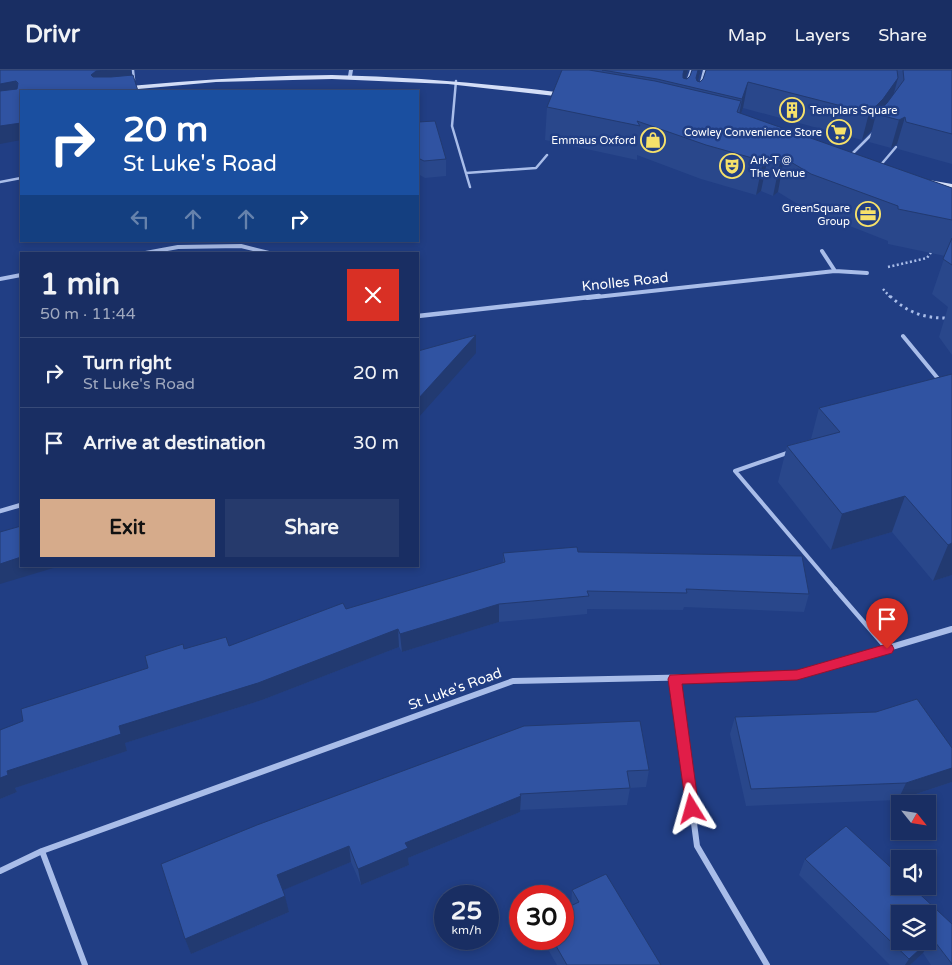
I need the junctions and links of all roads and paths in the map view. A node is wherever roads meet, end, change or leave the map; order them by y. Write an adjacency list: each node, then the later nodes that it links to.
1 (133, 70): 7 (lane)
2 (692, 70): 6 (street)
3 (705, 70): 8 (street)
4 (350, 73): 5 (street); 7 (street)
5 (456, 80): 10 (street); 17 (lane)
6 (687, 86)
7 (136, 87): 9 (street)
8 (700, 89)
9 (109, 90)
10 (576, 96)
11 (878, 128): 14 (lane)
12 (896, 147): 15 (lane)
13 (546, 156): 17 (lane)
14 (849, 162)
15 (872, 169): 16 (street)
16 (884, 172)
17 (466, 173): 21 (lane)
18 (20, 178): 19 (lane)
19 (0, 182)
20 (952, 186): 22 (street)
21 (470, 187)
22 (952, 195)
23 (937, 244): 28 (path)
24 (822, 251): 27 (street)
25 (151, 252): 26 (street)
26 (265, 252)
27 (835, 271): 28 (street, Knolles Road); 31 (street, Knolles Road)
28 (867, 273): 32 (path)
29 (20, 275): 30 (street)
30 (0, 279)
31 (419, 316)
32 (952, 318)
33 (903, 336): 34 (lane)
34 (946, 389)
35 (795, 451): 39 (lane)
36 (20, 505): 37 (street)
37 (0, 511)
38 (952, 628): 39 (street, St Luke's Road)
39 (887, 649): 40 (street, St Luke's Road)
40 (675, 679): 41 (street, St Luke's Road); 44 (street)
41 (42, 851): 42 (street, St Luke's Road); 43 (street)
42 (0, 871)
43 (85, 965)
44 (767, 965)

